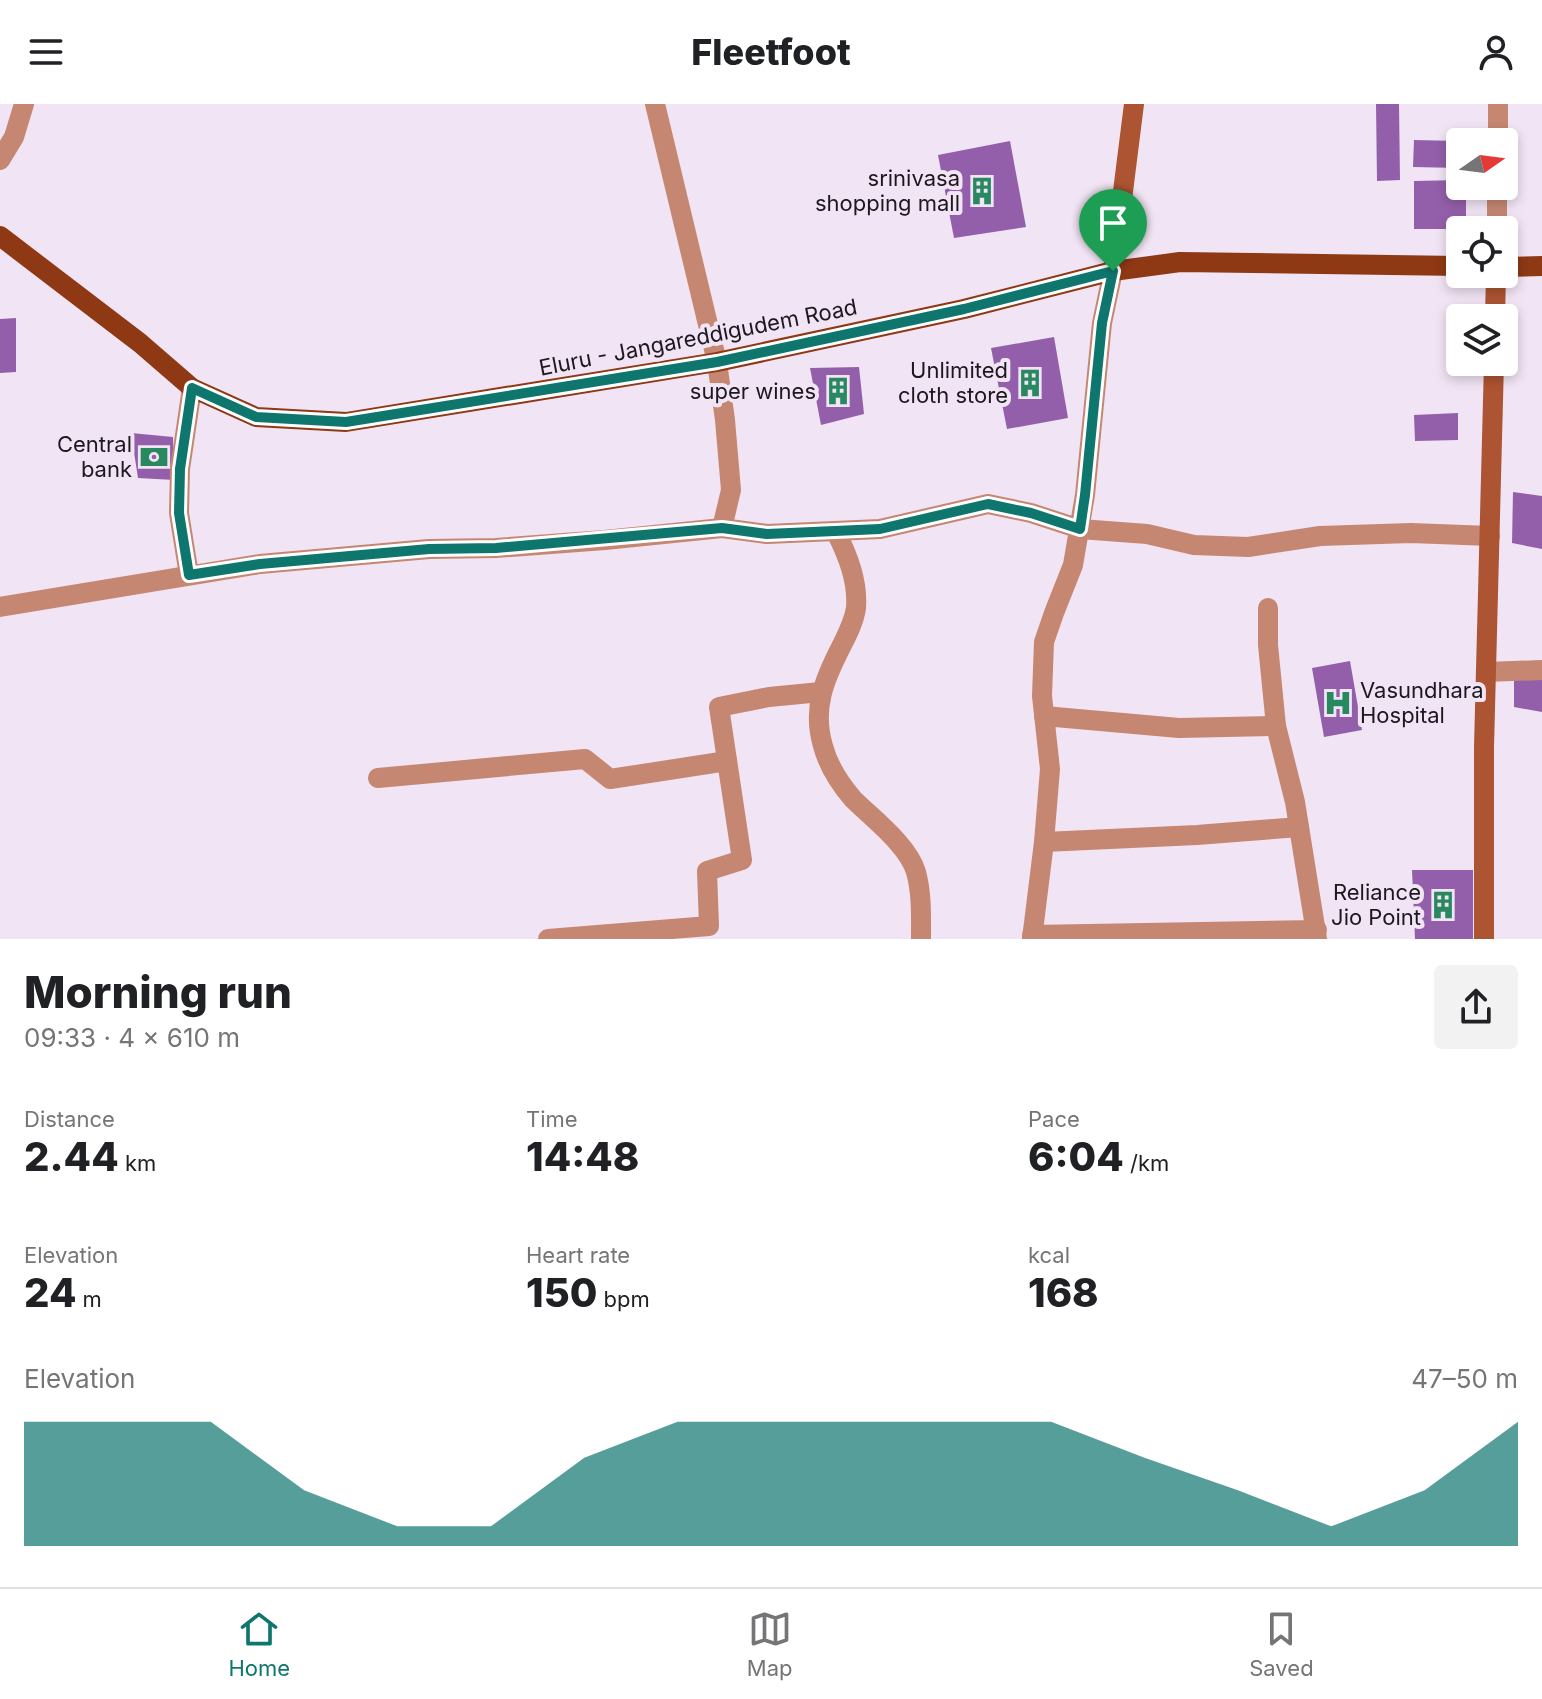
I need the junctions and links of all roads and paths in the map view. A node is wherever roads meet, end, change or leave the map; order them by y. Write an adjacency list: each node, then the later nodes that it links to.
1 (24, 104): 6 (street)
2 (655, 104): 12 (street)
3 (1134, 104): 11 (main road)
4 (1498, 104): 5 (street)
5 (1498, 128)
6 (0, 160)
7 (0, 236): 14 (main road, Eluru - Jangareddigudem Road)
8 (1446, 266): 11 (main road, Eluru - Jangareddigudem Road)
9 (1542, 266): 10 (main road)
10 (1518, 267)
11 (1113, 271): 12 (main road, Eluru - Jangareddigudem Road); 16 (street)
12 (717, 362): 14 (main road, Eluru - Jangareddigudem Road); 15 (street)
13 (1494, 376): 18 (main road)
14 (192, 388): 19 (street)
15 (722, 528): 17 (street); 19 (street)
16 (1080, 529): 17 (street); 18 (street); 25 (street)
17 (836, 532): 24 (street)
18 (1490, 536): 23 (main road)
19 (189, 575): 20 (street)
20 (0, 607)
21 (1268, 608): 26 (street)
22 (1542, 670): 23 (street)
23 (1486, 672): 35 (main road)
24 (821, 692): 27 (street); 34 (street)
25 (1044, 716): 26 (street); 30 (street)
26 (1276, 726): 29 (street)
27 (727, 761): 28 (street); 33 (street)
28 (378, 778)
29 (1299, 827): 30 (street); 31 (street)
30 (1044, 842): 32 (street)
31 (1317, 934): 32 (street)
32 (1032, 937)
33 (548, 939)
34 (921, 939)
35 (1484, 939)

